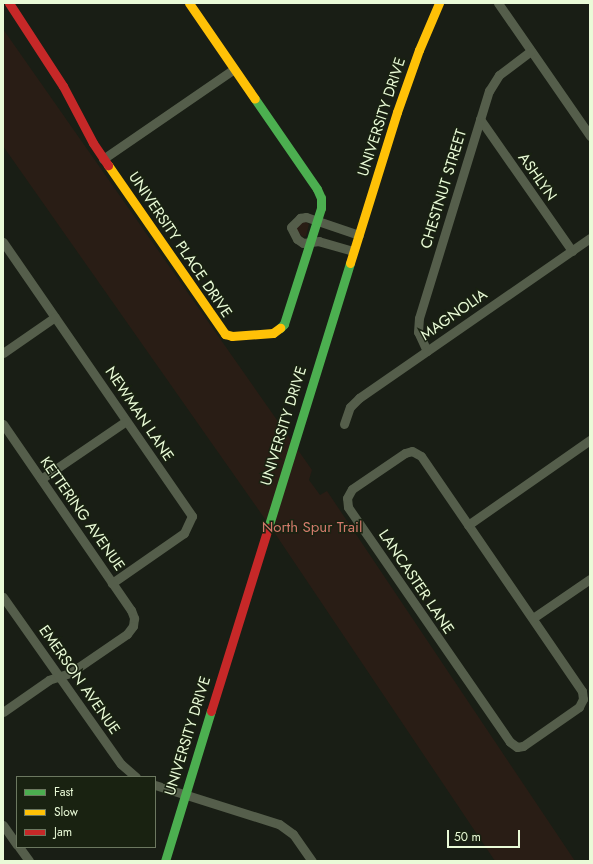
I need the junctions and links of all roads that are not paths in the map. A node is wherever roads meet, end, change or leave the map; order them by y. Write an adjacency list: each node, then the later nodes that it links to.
1 (9, 3): 9 (main road, UNIVERSITY PLACE DRIVE)
2 (189, 3): 6 (main road, UNIVERSITY PLACE DRIVE)
3 (439, 3): 11 (main road, UNIVERSITY DRIVE)
4 (498, 3): 5 (street)
5 (531, 51): 7 (street, CHESTNUT STREET); 8 (street)
6 (234, 69): 9 (street); 10 (main road, UNIVERSITY PLACE DRIVE)
7 (480, 119): 15 (street, ASHLYN); 18 (street, CHESTNUT STREET)
8 (590, 136)
9 (104, 159): 14 (main road, UNIVERSITY PLACE DRIVE)
10 (317, 221): 11 (street); 14 (main road, UNIVERSITY PLACE DRIVE); 14 (street)
11 (359, 235): 16 (main road, UNIVERSITY DRIVE)
12 (590, 238): 15 (street, MAGNOLIA)
13 (3, 242): 17 (street, NEWMAN LANE)
14 (310, 242): 16 (street)
15 (572, 251): 18 (street, MAGNOLIA)
16 (353, 252): 34 (main road, UNIVERSITY DRIVE)
17 (55, 318): 19 (street); 20 (street, NEWMAN LANE)
18 (426, 351): 22 (street, MAGNOLIA)
19 (3, 353)
20 (126, 421): 24 (street); 27 (street, NEWMAN LANE)
21 (3, 424): 24 (street, KETTERING AVENUE)
22 (344, 424)
23 (590, 440): 25 (street)
24 (41, 479): 27 (street, KETTERING AVENUE)
25 (468, 524): 29 (street, LANCASTER LANE); 29 (street, LANCASTER LANE)
26 (590, 579): 29 (street)
27 (112, 583): 30 (street, KETTERING AVENUE)
28 (3, 597): 30 (street, EMERSON AVENUE)
29 (532, 618)
30 (60, 677): 31 (street); 32 (street, EMERSON AVENUE)
31 (3, 712)
32 (135, 776)
33 (156, 784): 34 (street)
34 (185, 794): 39 (main road, UNIVERSITY DRIVE); 40 (street)
35 (3, 825): 36 (street)
36 (16, 843)
37 (19, 848): 38 (street)
38 (28, 861)
39 (165, 861)
40 (312, 861)

